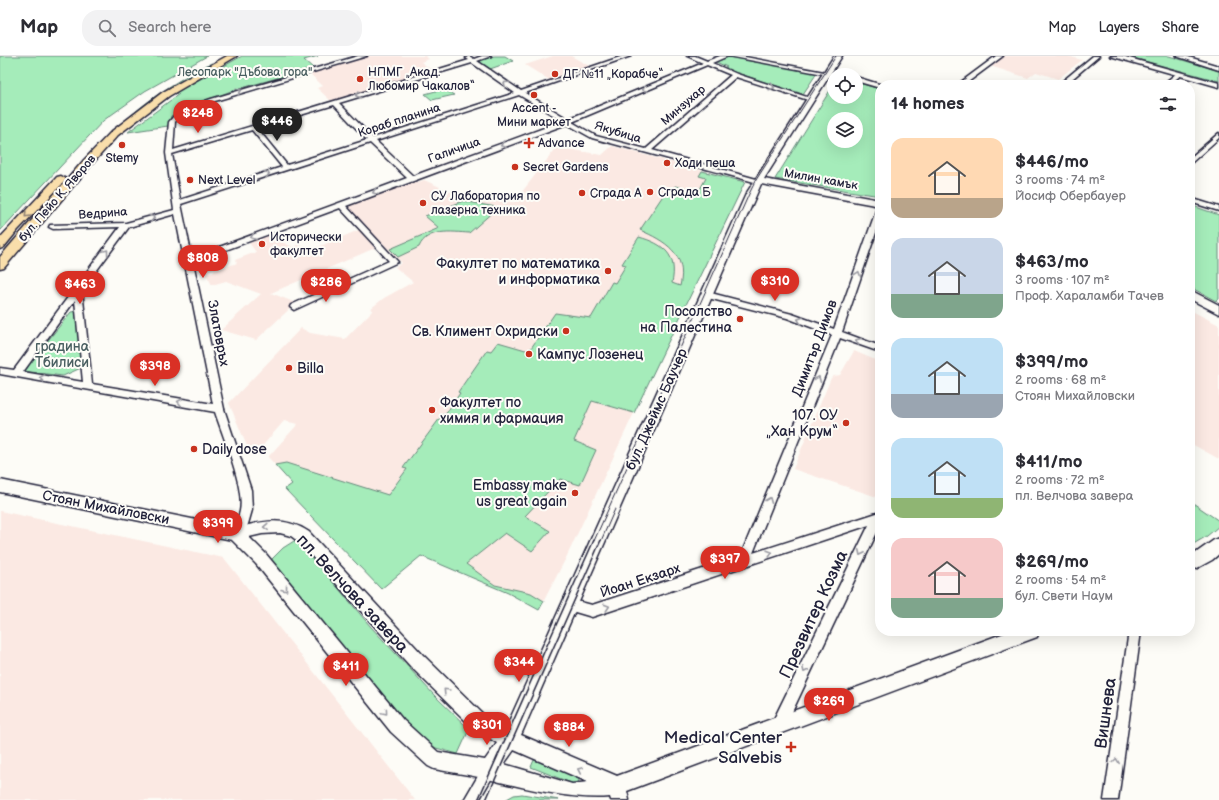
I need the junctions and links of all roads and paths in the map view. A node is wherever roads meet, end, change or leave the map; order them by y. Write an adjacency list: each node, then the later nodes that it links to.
1 (218, 56): 51 (main road, бул. Пейо К. Яворов, one-way to 51)
2 (233, 56): 36 (main road, бул. Пейо К. Яворов)
3 (364, 56): 37 (street, Златовръх, one-way to 3)
4 (466, 56): 16 (street, Якубица)
5 (488, 56): 16 (street)
6 (628, 56): 29 (street, Кораб планина)
7 (690, 56): 17 (street)
8 (725, 56): 17 (street, Галичица)
9 (731, 56): 20 (street)
10 (838, 56): 18 (street, бул. Джеймс Баучер)
11 (1000, 56): 23 (street)
12 (1096, 56): 24 (street)
13 (1114, 56): 21 (street)
14 (1179, 56): 15 (street)
15 (1192, 58): 19 (street)
16 (473, 61): 29 (street, Якубица, one-way to 16); 31 (street, one-way to 31)
17 (707, 63): 22 (street); 32 (street, Галичица, one-way to 32)
18 (830, 68)
19 (1219, 68)
20 (827, 73): 30 (street, бул. Джеймс Баучер)
21 (1179, 74): 25 (street); 28 (street)
22 (735, 75): 30 (street, one-way to 30); 38 (street, Минзухар)
23 (967, 80)
24 (1067, 80)
25 (1171, 80)
26 (863, 81): 27 (street)
27 (875, 85)
28 (1219, 85)
29 (520, 93): 32 (street, Якубица); 35 (street, Кораб планина)
30 (810, 99): 42 (street, бул. Джеймс Баучер)
31 (335, 102): 33 (street); 35 (street)
32 (566, 122): 38 (street, Якубица); 41 (street, Галичица, one-way to 41)
33 (253, 127): 37 (street); 40 (street)
34 (1219, 135): 39 (street)
35 (372, 141): 40 (street, Кораб планина); 41 (street)
36 (105, 144): 55 (main road, бул. Пейо К. Яворов); 56 (main road)
37 (169, 152): 46 (street, Златовръх)
38 (646, 152): 42 (street, Якубица)
39 (1195, 157)
40 (286, 168): 46 (street, Кораб планина, one-way to 40)
41 (412, 179): 45 (street, Галичица, one-way to 45)
42 (758, 181): 43 (street, Милин камък); 58 (street, бул. Джеймс Баучер)
43 (875, 202)
44 (1195, 202): 47 (street)
45 (341, 205): 54 (street, Галичица, one-way to 54); 60 (street)
46 (177, 207): 49 (street, Ведрина, one-way to 46); 54 (street, Златовръх)
47 (1219, 209)
48 (875, 224): 62 (street, Димитър Димов, one-way to 48)
49 (126, 225): 50 (street, Ведрина); 57 (street, one-way to 49)
50 (53, 227)
51 (14, 228): 52 (main road); 53 (main road, бул. Пейо К. Яворов)
52 (0, 242)
53 (0, 245)
54 (189, 261): 67 (street, Златовръх)
55 (0, 265)
56 (0, 277)
57 (78, 290): 65 (street); 66 (street)
58 (707, 295): 62 (street, one-way to 58); 75 (street, бул. Джеймс Баучер)
59 (1195, 297): 61 (street)
60 (294, 307)
61 (1219, 310)
62 (837, 333): 63 (street, one-way to 62); 73 (street, Димитър Димов, one-way to 62)
63 (875, 347)
64 (0, 371): 65 (street)
65 (16, 374): 66 (street, one-way to 65)
66 (88, 386): 67 (street, one-way to 66)
67 (219, 409): 71 (street, Златовръх)
68 (0, 486): 71 (street, Стоян Михайловски)
69 (875, 518): 73 (street, Йоан Екзарх, one-way to 69)
70 (875, 525): 78 (street, Презвитер Козма, one-way to 78)
71 (236, 534): 79 (street, пл. Велчова завера, one-way to 71); 80 (street, one-way to 80)
72 (1219, 545): 74 (street)
73 (744, 562): 75 (street, Йоан Екзарх, one-way to 73)
74 (1195, 562)
75 (569, 605): 79 (street, бул. Джеймс Баучер)
76 (1018, 636): 78 (street)
77 (1134, 636): 83 (street, Вишнева, one-way to 77)
78 (780, 724): 81 (street)
79 (510, 740): 80 (street, бул. Джеймс Баучер); 81 (street, пл. Велчова завера, one-way to 79)
80 (490, 770): 81 (street); 82 (street)
81 (618, 793)
82 (471, 800)
83 (1111, 800)

